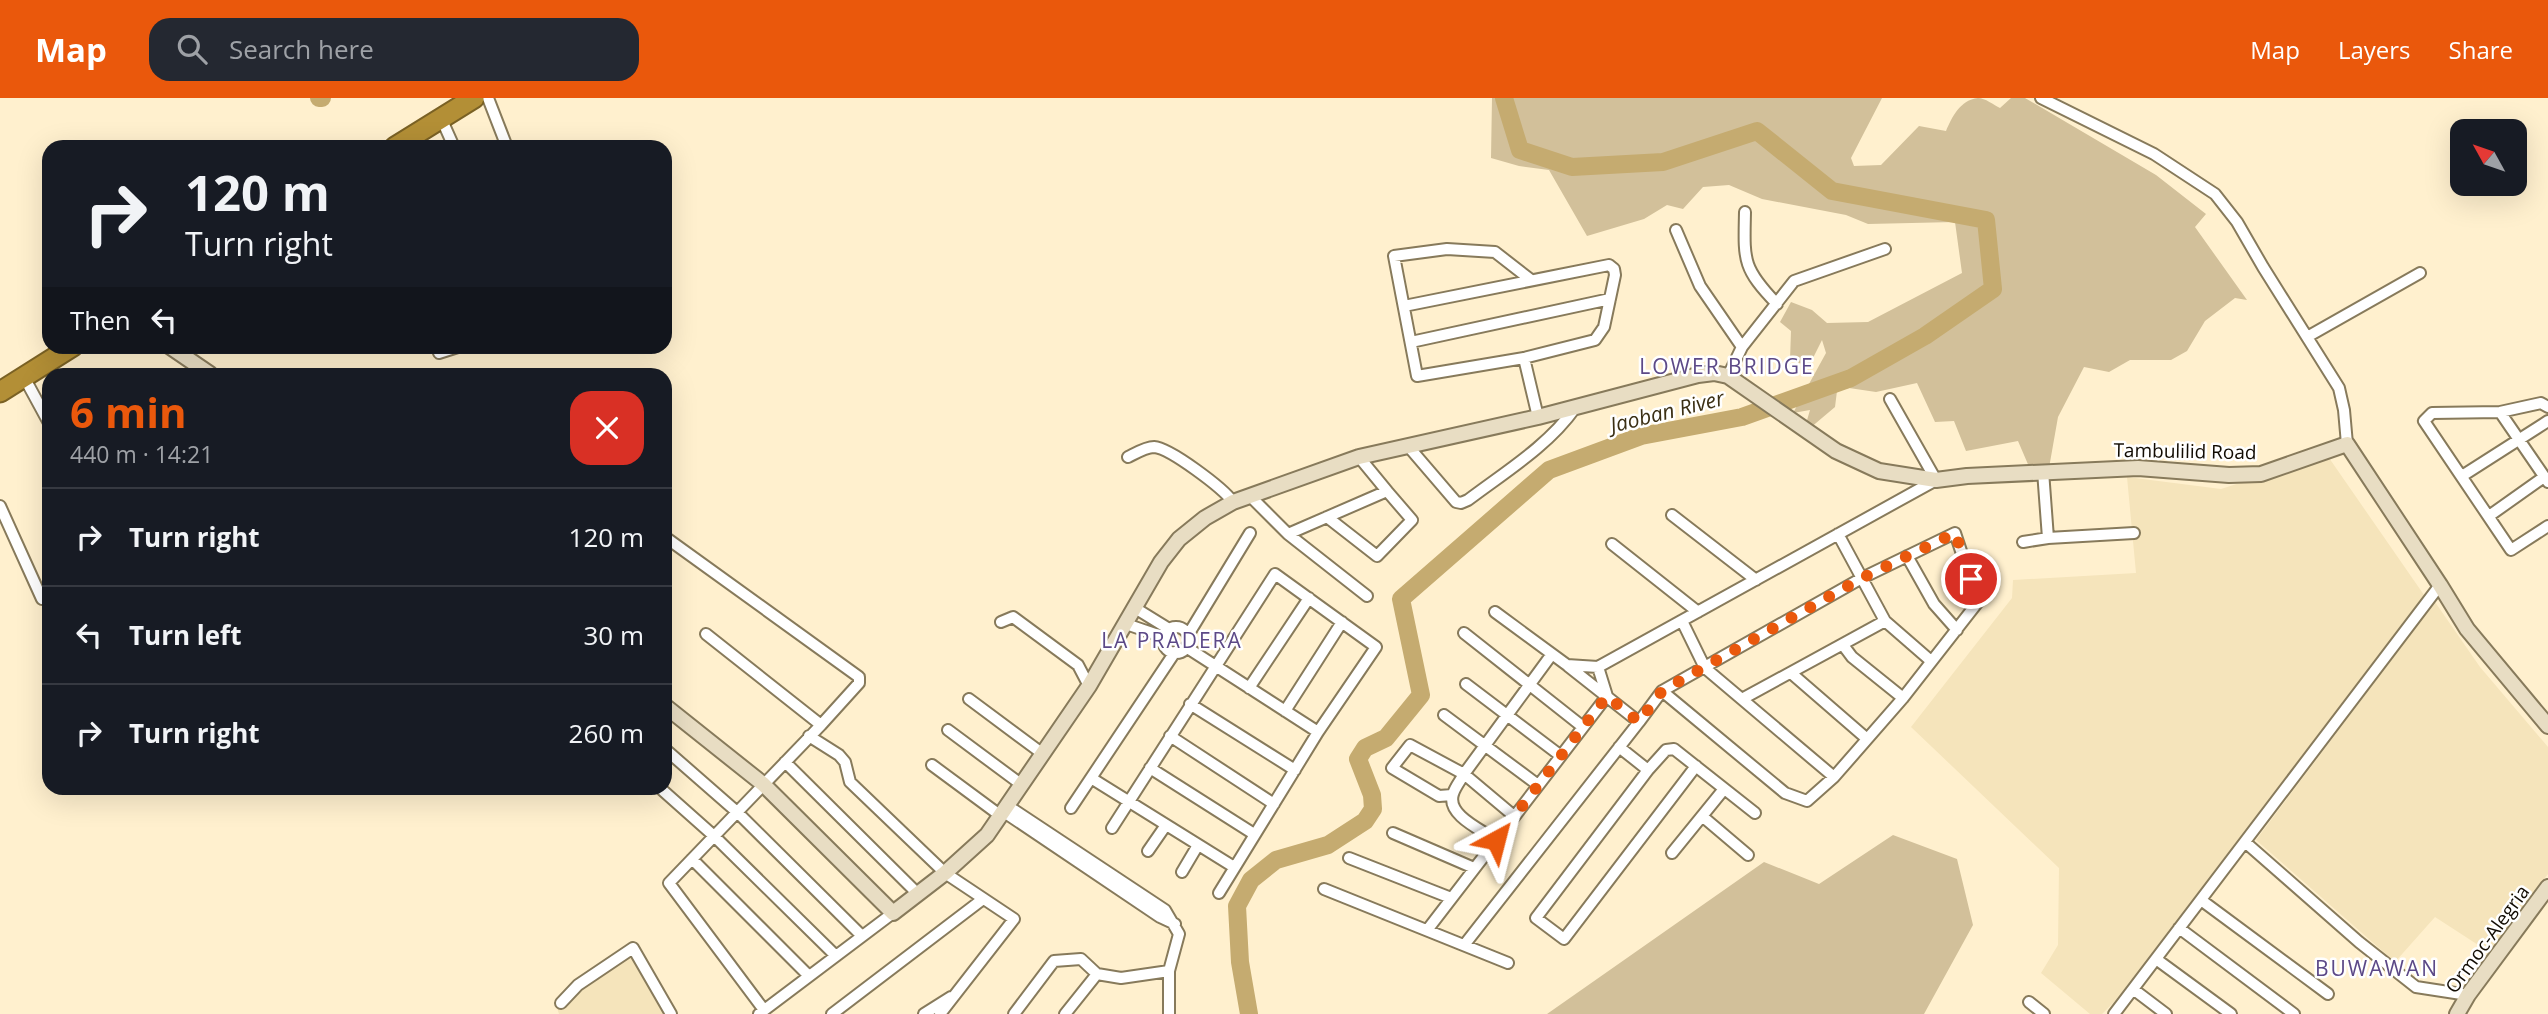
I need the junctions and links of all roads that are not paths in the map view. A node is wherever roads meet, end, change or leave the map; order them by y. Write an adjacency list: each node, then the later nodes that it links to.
1 (474, 98): 4 (highway)
2 (488, 98): 7 (street)
3 (2041, 98): 16 (street)
4 (441, 118): 5 (highway); 6 (street)
5 (406, 140)
6 (451, 140)
7 (504, 140)
8 (1745, 212): 14 (street)
9 (1676, 230): 18 (street)
10 (1885, 249): 14 (street)
11 (2420, 273): 16 (street)
12 (1531, 280): 13 (street); 15 (street); 15 (street)
13 (1610, 299): 17 (street); 21 (street)
14 (1777, 304): 18 (street)
15 (1404, 306): 17 (street)
16 (2307, 337): 34 (street)
17 (1411, 342): 21 (street)
18 (1742, 347): 23 (street)
19 (60, 354): 24 (highway)
20 (181, 354): 22 (street)
21 (1524, 358): 31 (street)
22 (201, 368)
23 (1728, 376): 28 (street); 40 (street, Tambulilid Road)
24 (24, 377): 25 (highway); 29 (street)
25 (0, 392)
26 (1890, 399): 40 (street)
27 (2548, 407): 30 (street)
28 (1575, 408): 31 (street); 35 (street)
29 (42, 411)
30 (2500, 412): 33 (street); 39 (street)
31 (1538, 417): 35 (street)
32 (2548, 421): 33 (street)
33 (2518, 440): 39 (street); 41 (street)
34 (2347, 444): 38 (street, Tambulilid Road); 61 (street)
35 (1408, 446): 37 (street)
36 (1128, 457): 44 (street)
37 (1359, 457): 42 (street); 43 (street)
38 (2043, 471): 40 (street, Tambulilid Road); 54 (street)
39 (2462, 476): 47 (street)
40 (1936, 480): 53 (street)
41 (2546, 480): 47 (street)
42 (1387, 491): 48 (street); 48 (street)
43 (1250, 496): 44 (street); 52 (street)
44 (1233, 502): 65 (street)
45 (0, 506): 63 (street)
46 (1672, 515): 60 (street)
47 (2489, 516): 49 (street)
48 (1327, 517): 52 (street)
49 (2548, 526)
50 (1250, 533): 77 (street)
51 (2134, 533): 54 (street)
52 (1289, 534): 62 (street)
53 (1838, 534): 59 (street); 60 (street)
54 (2048, 538): 56 (street)
55 (672, 542): 102 (street)
56 (2023, 542)
57 (1612, 544): 67 (street)
58 (1908, 556): 59 (street); 73 (street); 73 (street)
59 (1862, 578): 69 (street); 85 (street)
60 (1756, 580): 67 (street)
61 (2440, 585): 103 (street); 144 (street)
62 (1367, 596)
63 (42, 598)
64 (1309, 598): 71 (street); 83 (street); 90 (street)
65 (1135, 608): 72 (street); 74 (street)
66 (1495, 612): 80 (street)
67 (1698, 612): 68 (street)
68 (1682, 621): 84 (street); 85 (street)
69 (1885, 621): 78 (street); 81 (street)
70 (1000, 622): 89 (street)
71 (1342, 622): 97 (street); 106 (street)
72 (1126, 624): 74 (street); 89 (street)
73 (1957, 630): 81 (street)
74 (1166, 633): 77 (street); 79 (street)
75 (1464, 633): 88 (street)
76 (706, 635): 102 (street)
77 (1188, 635): 79 (street)
78 (1843, 645): 86 (street); 93 (street)
79 (1181, 650): 83 (street); 123 (street)
80 (1552, 654): 82 (street); 88 (street)
81 (1931, 661): 93 (street)
82 (1567, 666): 84 (street); 92 (street)
83 (1214, 667): 90 (street); 96 (street)
84 (1598, 667): 92 (street)
85 (1705, 668): 91 (street); 95 (street)
86 (1791, 673): 95 (street); 109 (street)
87 (1466, 684): 100 (street)
88 (1530, 684): 100 (street); 104 (street)
89 (1089, 686): 113 (street)
90 (1249, 688): 97 (street)
91 (1662, 691): 101 (street); 122 (street)
92 (1607, 696): 101 (street); 104 (street)
93 (1903, 698): 109 (street)
94 (969, 699): 113 (street)
95 (1742, 699): 122 (street)
96 (1190, 704): 108 (street); 119 (street)
97 (1285, 711): 106 (street)
98 (672, 712): 124 (street)
99 (1444, 715): 110 (street)
100 (1508, 715): 110 (street); 114 (street)
101 (1639, 722): 111 (street)
102 (821, 725): 107 (street)
103 (2548, 726)
104 (1583, 727): 114 (street)
105 (948, 730): 125 (street)
106 (1318, 732): 119 (street)
107 (809, 736): 115 (street); 154 (street)
108 (1170, 736): 118 (street); 131 (street)
109 (1866, 738): 122 (street)
110 (1484, 747): 121 (street); 126 (street)
111 (1619, 747): 120 (street); 166 (street)
112 (672, 754): 134 (street)
113 (1043, 754): 125 (street)
114 (1561, 756): 126 (street)
115 (785, 762): 124 (street); 158 (street)
116 (932, 765): 133 (street)
117 (1696, 766): 120 (street); 120 (street); 127 (street)
118 (1150, 768): 130 (street); 141 (street)
119 (1295, 770): 131 (street)
120 (1648, 770)
121 (1464, 774): 129 (street); 129 (street); 136 (street)
122 (1834, 777)
123 (1091, 778): 130 (street); 132 (street)
124 (763, 784): 134 (street); 162 (street)
125 (1022, 785): 133 (street)
126 (1538, 785): 136 (street)
127 (1724, 789): 135 (street); 137 (street)
128 (668, 795): 142 (street)
129 (1452, 795): 143 (street)
130 (1128, 801): 138 (street); 139 (street)
131 (1273, 804): 141 (street)
132 (1071, 808)
133 (1004, 811): 154 (street); 170 (street)
134 (737, 812): 142 (street); 165 (street)
135 (1755, 813)
136 (1514, 816): 143 (street)
137 (1702, 816): 147 (street); 148 (street)
138 (1166, 825): 145 (street); 146 (street)
139 (1112, 828)
140 (1393, 833): 152 (street)
141 (1254, 835): 151 (street)
142 (714, 836): 150 (street); 167 (street)
143 (1496, 840): 152 (street)
144 (2245, 842): 161 (street); 176 (street)
145 (1198, 845): 151 (street); 153 (street)
146 (1148, 851)
147 (1672, 853)
148 (1748, 855)
149 (1349, 858): 159 (street)
150 (692, 859): 172 (street); 179 (street)
151 (1234, 867): 157 (street)
152 (1474, 868): 159 (street)
153 (1182, 872)
154 (945, 873): 158 (street); 160 (street)
155 (2548, 887): 176 (street, Ormoc-Alegria)
156 (1325, 889): 163 (street)
157 (1219, 893)
158 (918, 894): 162 (street)
159 (1451, 898): 163 (street)
160 (983, 899): 175 (street); 181 (street)
161 (2201, 900): 164 (street); 174 (street)
162 (893, 913): 165 (street)
163 (1428, 929): 166 (street)
164 (2179, 929): 168 (street); 191 (street)
165 (862, 936): 167 (street)
166 (1465, 944): 169 (street)
167 (836, 956): 172 (street)
168 (2156, 959): 173 (street); 190 (street)
169 (1508, 963)
170 (1169, 971): 171 (street); 186 (street)
171 (1097, 974): 184 (street); 185 (street)
172 (809, 976): 179 (street)
173 (2133, 989): 188 (street); 189 (street)
174 (2328, 994)
175 (955, 995): 182 (street); 183 (street)
176 (2468, 995): 192 (street, Ormoc-Alegria)
177 (2029, 1002): 187 (street)
178 (561, 1003): 180 (street)
179 (762, 1012)
180 (671, 1014)
181 (832, 1014)
182 (924, 1014)
183 (940, 1014)
184 (1014, 1014)
185 (1065, 1014)
186 (1169, 1014)
187 (2044, 1014)
188 (2114, 1014)
189 (2166, 1014)
190 (2231, 1014)
191 (2294, 1014)
192 (2457, 1014)

